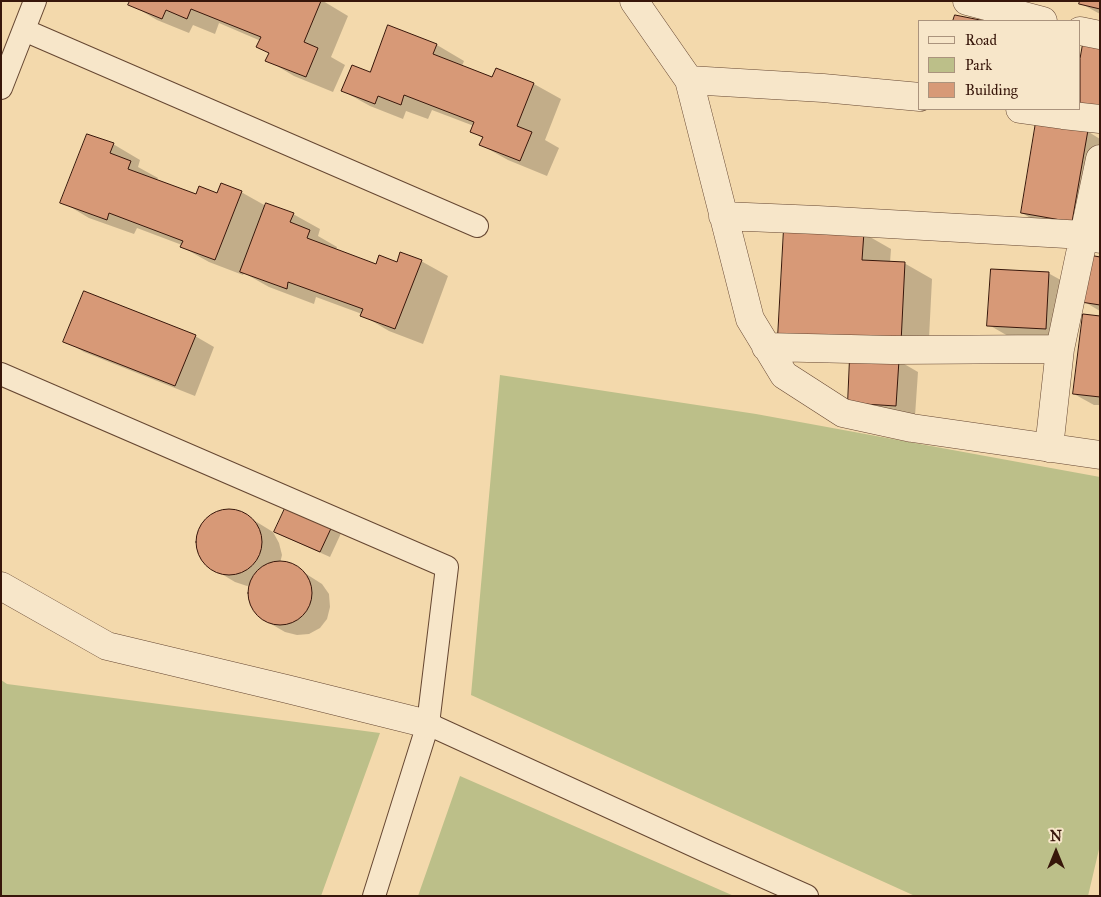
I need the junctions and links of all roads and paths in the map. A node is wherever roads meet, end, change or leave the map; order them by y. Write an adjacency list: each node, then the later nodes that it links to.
1 (35, 1): 5 (lane)
2 (634, 1): 8 (street)
3 (967, 1): 4 (street)
4 (1039, 20)
5 (24, 30): 9 (lane); 16 (lane)
6 (1081, 31): 7 (street)
7 (1100, 35)
8 (689, 80): 10 (street); 15 (street)
9 (1, 88)
10 (918, 97)
11 (1034, 110): 12 (street)
12 (1063, 112): 13 (street)
13 (1100, 119)
14 (1100, 159): 17 (street)
15 (723, 216): 17 (street); 18 (street)
16 (478, 226)
17 (1092, 237): 19 (street)
18 (766, 346): 19 (street); 21 (street)
19 (1060, 349): 21 (street)
20 (1, 374): 24 (lane)
21 (1049, 448): 22 (street)
22 (1100, 455)
23 (1, 586): 24 (street)
24 (428, 724): 25 (lane); 26 (lane)
25 (374, 896)
26 (807, 896)

